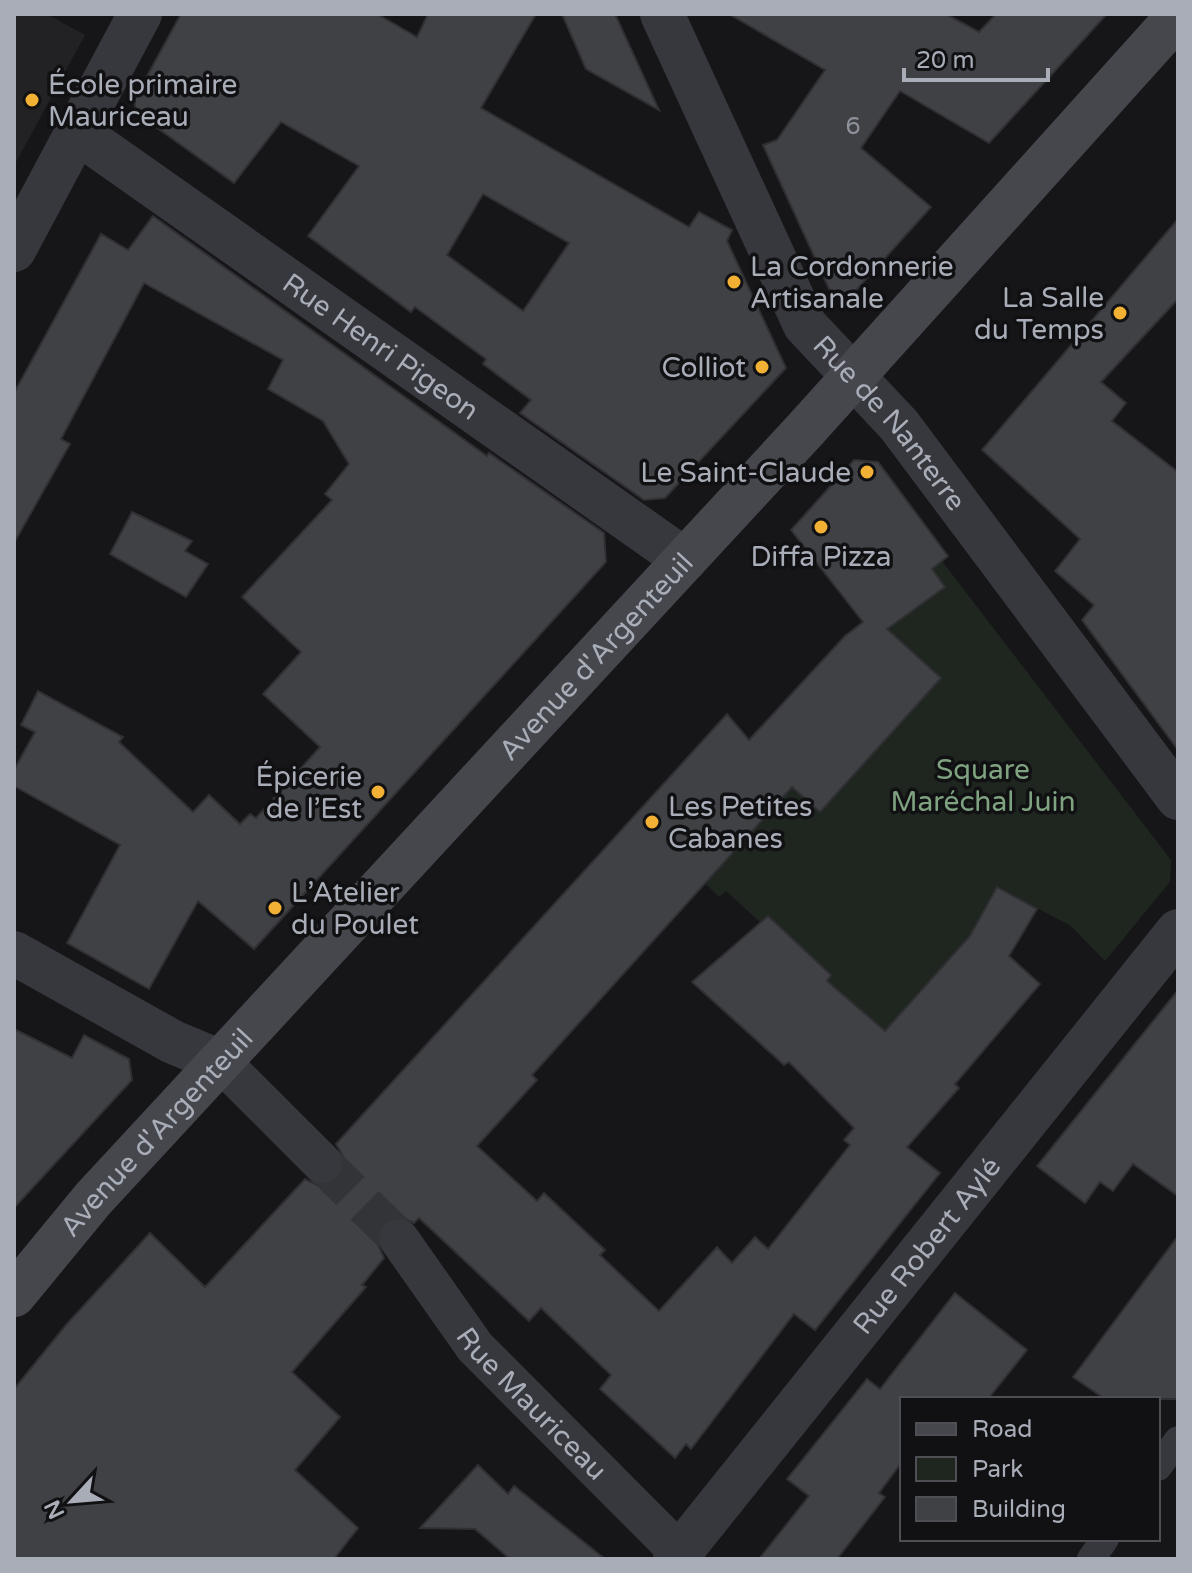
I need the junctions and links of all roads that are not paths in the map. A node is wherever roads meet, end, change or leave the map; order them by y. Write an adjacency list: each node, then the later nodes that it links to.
1 (140, 14): 4 (street)
2 (662, 14): 6 (street, Rue de Nanterre)
3 (1178, 16): 6 (main road, Avenue d'Argenteuil)
4 (77, 132): 5 (street); 7 (street, Rue Henri Pigeon)
5 (14, 250)
6 (851, 377): 7 (main road, Avenue d'Argenteuil); 8 (street, Rue de Nanterre)
7 (685, 560): 11 (main road, Avenue d'Argenteuil)
8 (1178, 798)
9 (1178, 931): 18 (street, Rue Robert Aylé)
10 (14, 953): 11 (street)
11 (221, 1062): 12 (street); 14 (main road, Avenue d'Argenteuil)
12 (322, 1163)
13 (399, 1239): 18 (street, Rue Mauriceau)
14 (14, 1295)
15 (1178, 1440): 16 (lane)
16 (1160, 1464)
17 (1104, 1541): 19 (lane)
18 (678, 1556)
19 (1091, 1559)

